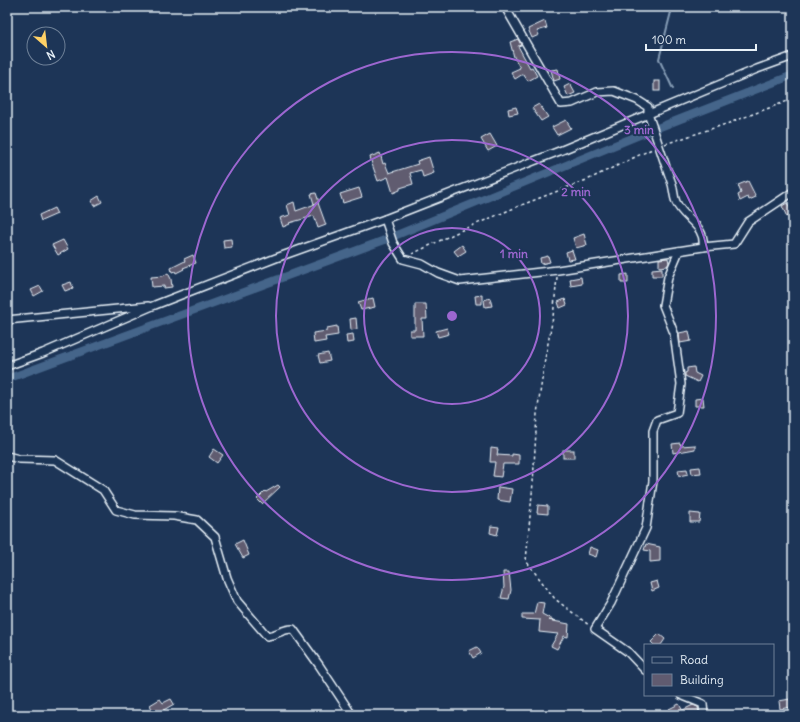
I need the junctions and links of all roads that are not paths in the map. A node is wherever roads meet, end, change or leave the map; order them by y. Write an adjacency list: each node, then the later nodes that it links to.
1 (505, 7): 3 (street)
2 (793, 56): 3 (street)
3 (648, 114): 5 (street); 6 (street)
4 (793, 192): 6 (street)
5 (386, 222): 7 (street); 8 (street)
6 (703, 247): 7 (street)
7 (679, 251): 12 (street)
8 (155, 305): 9 (street); 10 (street)
9 (7, 320)
10 (7, 366)
11 (7, 456): 14 (street)
12 (644, 669)
13 (683, 696): 15 (street)
14 (352, 715)
15 (704, 715)

